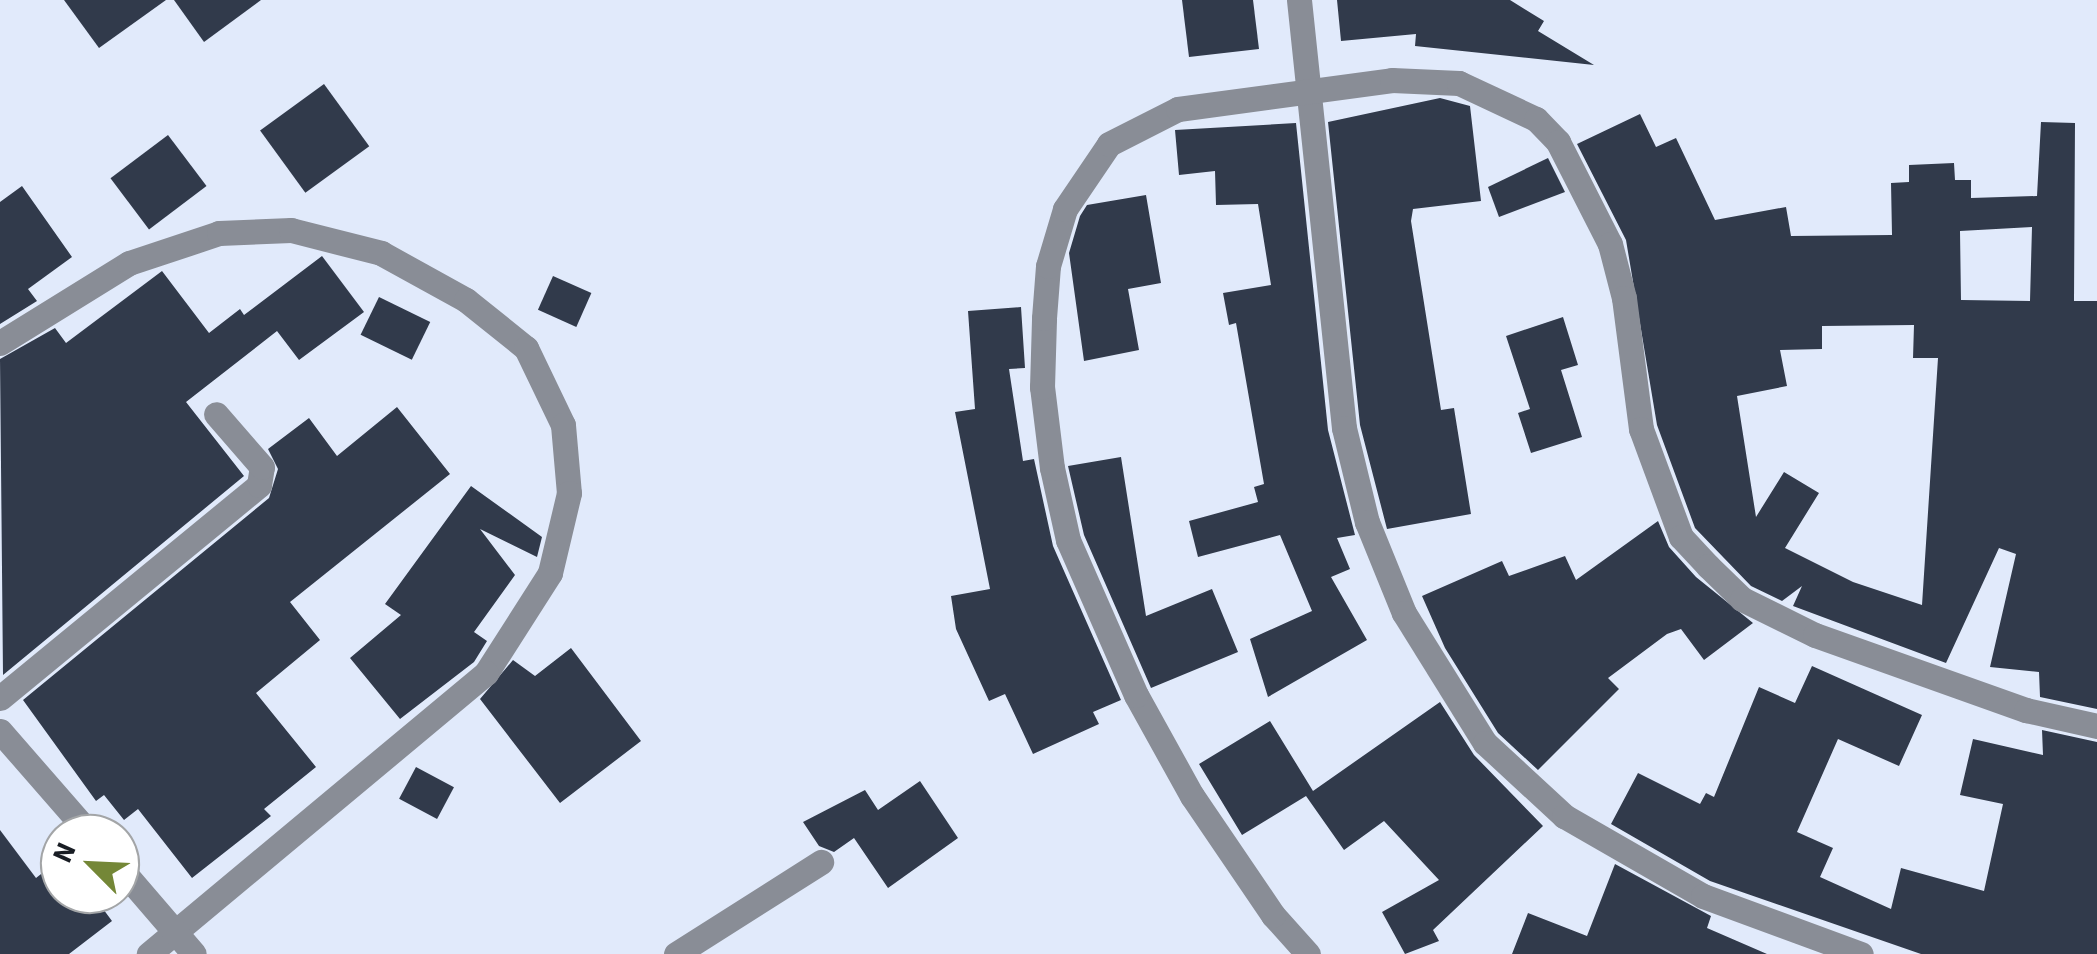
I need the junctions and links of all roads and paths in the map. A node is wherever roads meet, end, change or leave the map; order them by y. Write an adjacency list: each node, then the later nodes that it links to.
1 (1298, 0): 2 (street)
2 (1313, 92): 6 (street); 14 (street); 15 (street)
3 (0, 342): 11 (street)
4 (216, 414): 5 (street)
5 (0, 698)
6 (2097, 726)
7 (0, 731): 8 (street)
8 (73, 814)
9 (822, 862): 13 (street)
10 (140, 891): 11 (street)
11 (187, 944): 12 (street)
12 (149, 954)
13 (676, 954)
14 (1308, 954)
15 (1861, 954)

